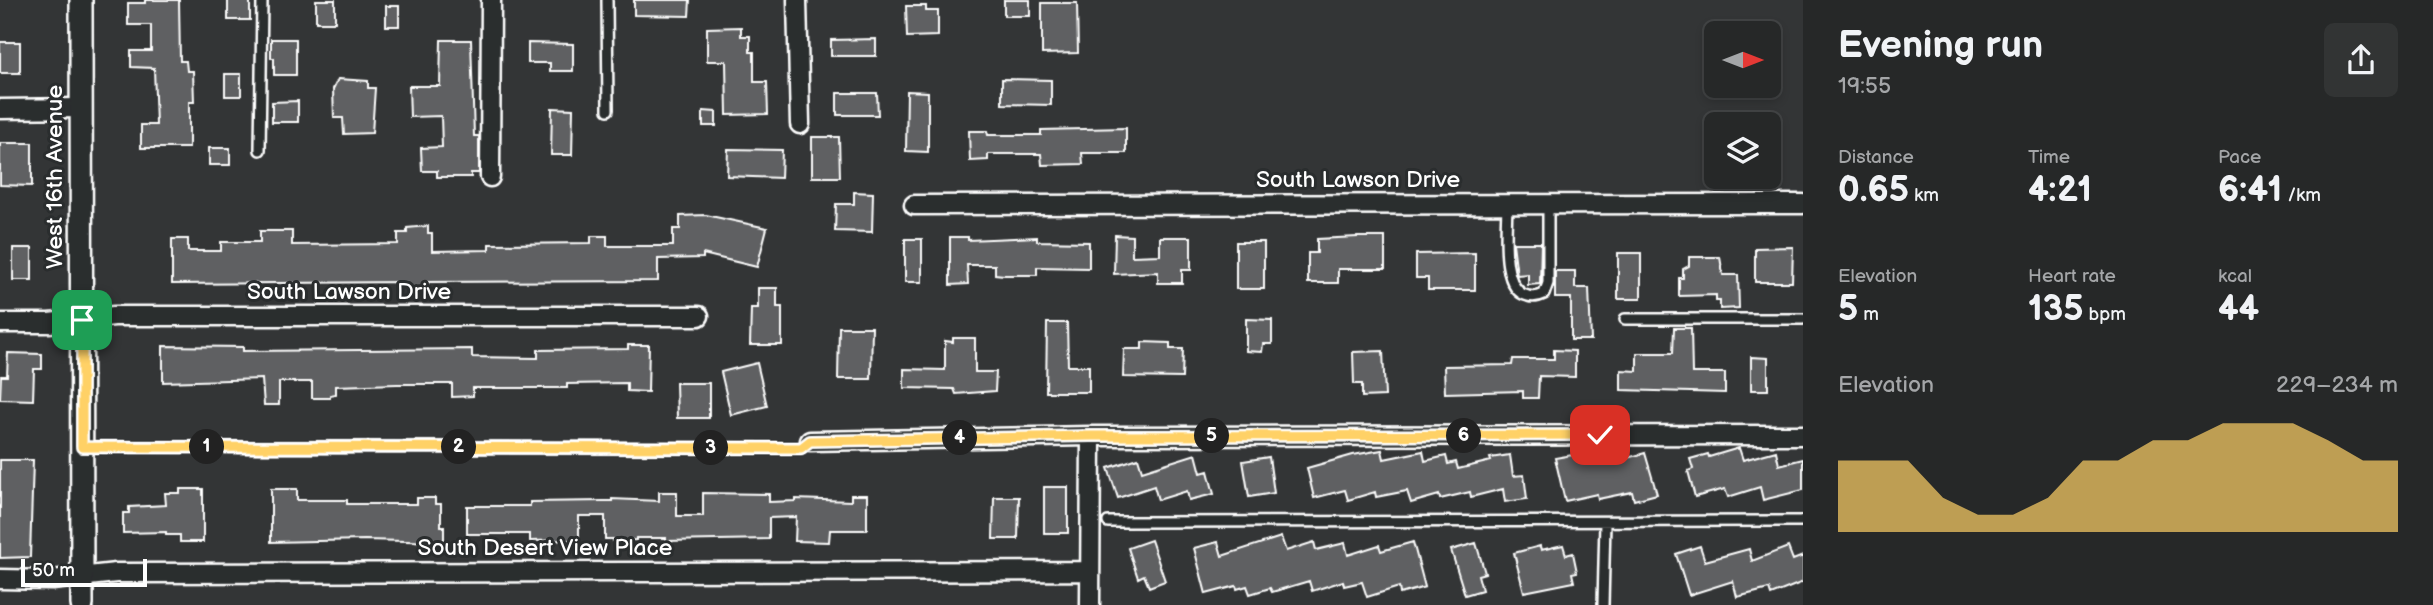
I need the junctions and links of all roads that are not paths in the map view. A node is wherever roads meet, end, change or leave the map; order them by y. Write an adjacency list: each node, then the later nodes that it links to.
1 (81, 0): 7 (street, West 16th Avenue)
2 (262, 0): 10 (lane)
3 (491, 0): 11 (street)
4 (607, 0): 8 (lane)
5 (797, 0): 9 (street)
6 (0, 108): 7 (street)
7 (82, 108): 19 (street, West 16th Avenue)
8 (608, 110)
9 (800, 124)
10 (260, 150)
11 (491, 177)
12 (1507, 204): 13 (street, South Lawson Drive); 13 (lane); 15 (street, South Lawson Drive)
13 (1548, 204): 14 (street, South Lawson Drive)
14 (1803, 204)
15 (914, 205)
16 (699, 316): 19 (street, South Lawson Drive)
17 (1625, 319): 18 (lane)
18 (1803, 319)
19 (82, 320): 20 (street, South Lawson Drive); 24 (street, West 16th Avenue)
20 (0, 323)
21 (1803, 435): 22 (street)
22 (1091, 436): 23 (street); 28 (street)
23 (810, 441): 24 (lane)
24 (82, 447): 29 (street, West 16th Avenue)
25 (1803, 521): 27 (lane)
26 (1108, 522): 27 (lane)
27 (1605, 522): 33 (lane)
28 (1090, 571): 29 (street, South Desert View Place); 32 (street)
29 (82, 575): 30 (street, South Desert View Place); 31 (street, West 16th Avenue)
30 (0, 579)
31 (82, 605)
32 (1090, 605)
33 (1603, 605)

